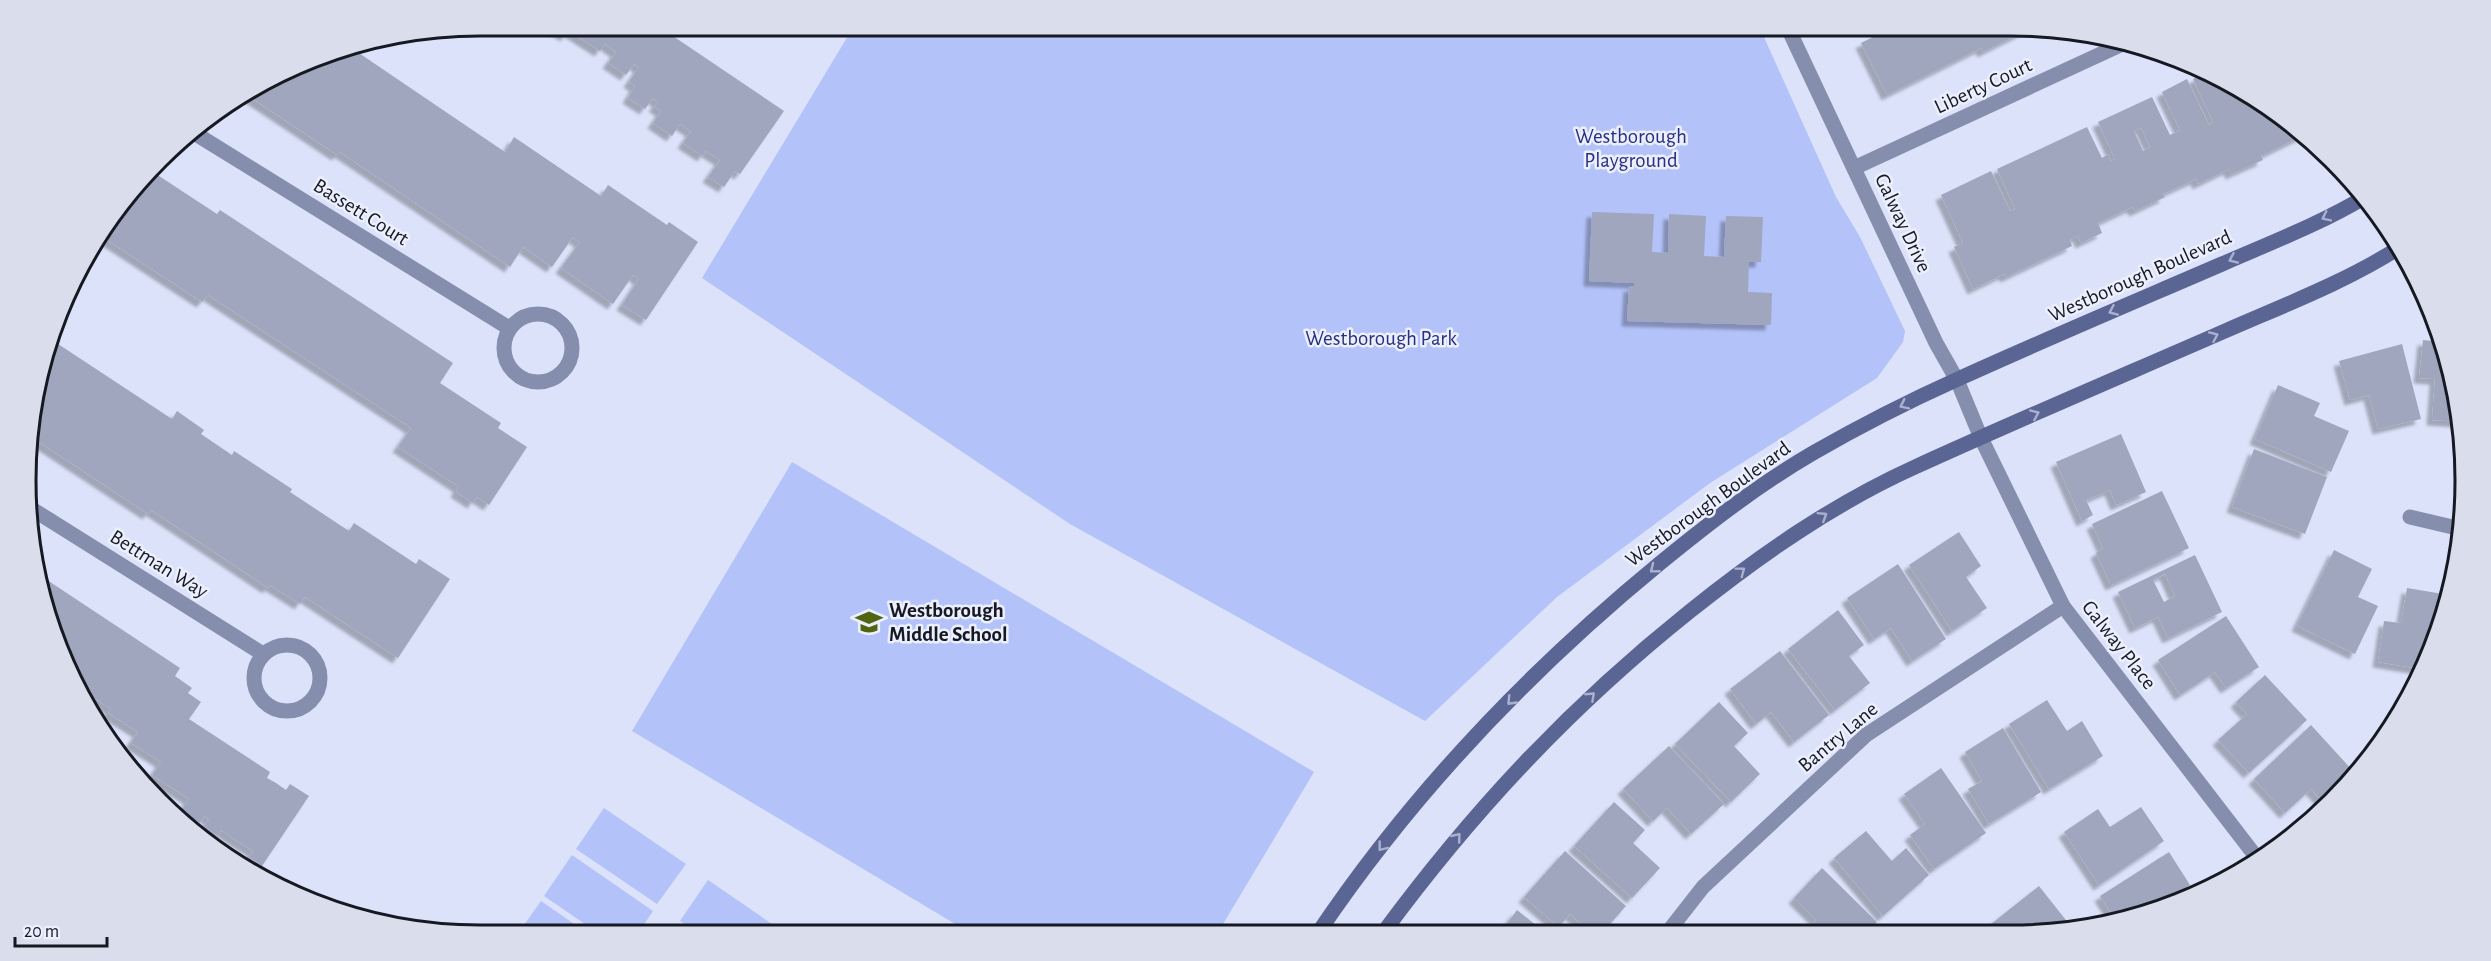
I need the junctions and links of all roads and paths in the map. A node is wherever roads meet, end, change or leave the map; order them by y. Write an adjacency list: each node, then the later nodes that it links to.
1 (1792, 36): 4 (street, Galway Drive)
2 (2113, 48): 4 (street, Liberty Court)
3 (199, 136): 7 (street, Bassett Court)
4 (1854, 168): 8 (street, Galway Drive)
5 (2356, 201): 8 (main road, Westborough Boulevard, one-way to 8)
6 (2391, 252): 9 (main road, one-way to 6)
7 (509, 328): 7 (street)
8 (1957, 380): 9 (street, Galway Drive); 16 (main road, Westborough Boulevard, one-way to 16)
9 (1981, 438): 13 (street, Galway Place); 17 (main road, one-way to 9)
10 (37, 511): 14 (street, Bettman Way)
11 (2410, 517): 12 (street)
12 (2452, 527)
13 (2063, 606): 15 (street, Galway Place); 18 (street, Bantry Lane)
14 (263, 654): 14 (street)
15 (2253, 853)
16 (1324, 925)
17 (1389, 925)
18 (1673, 925)

